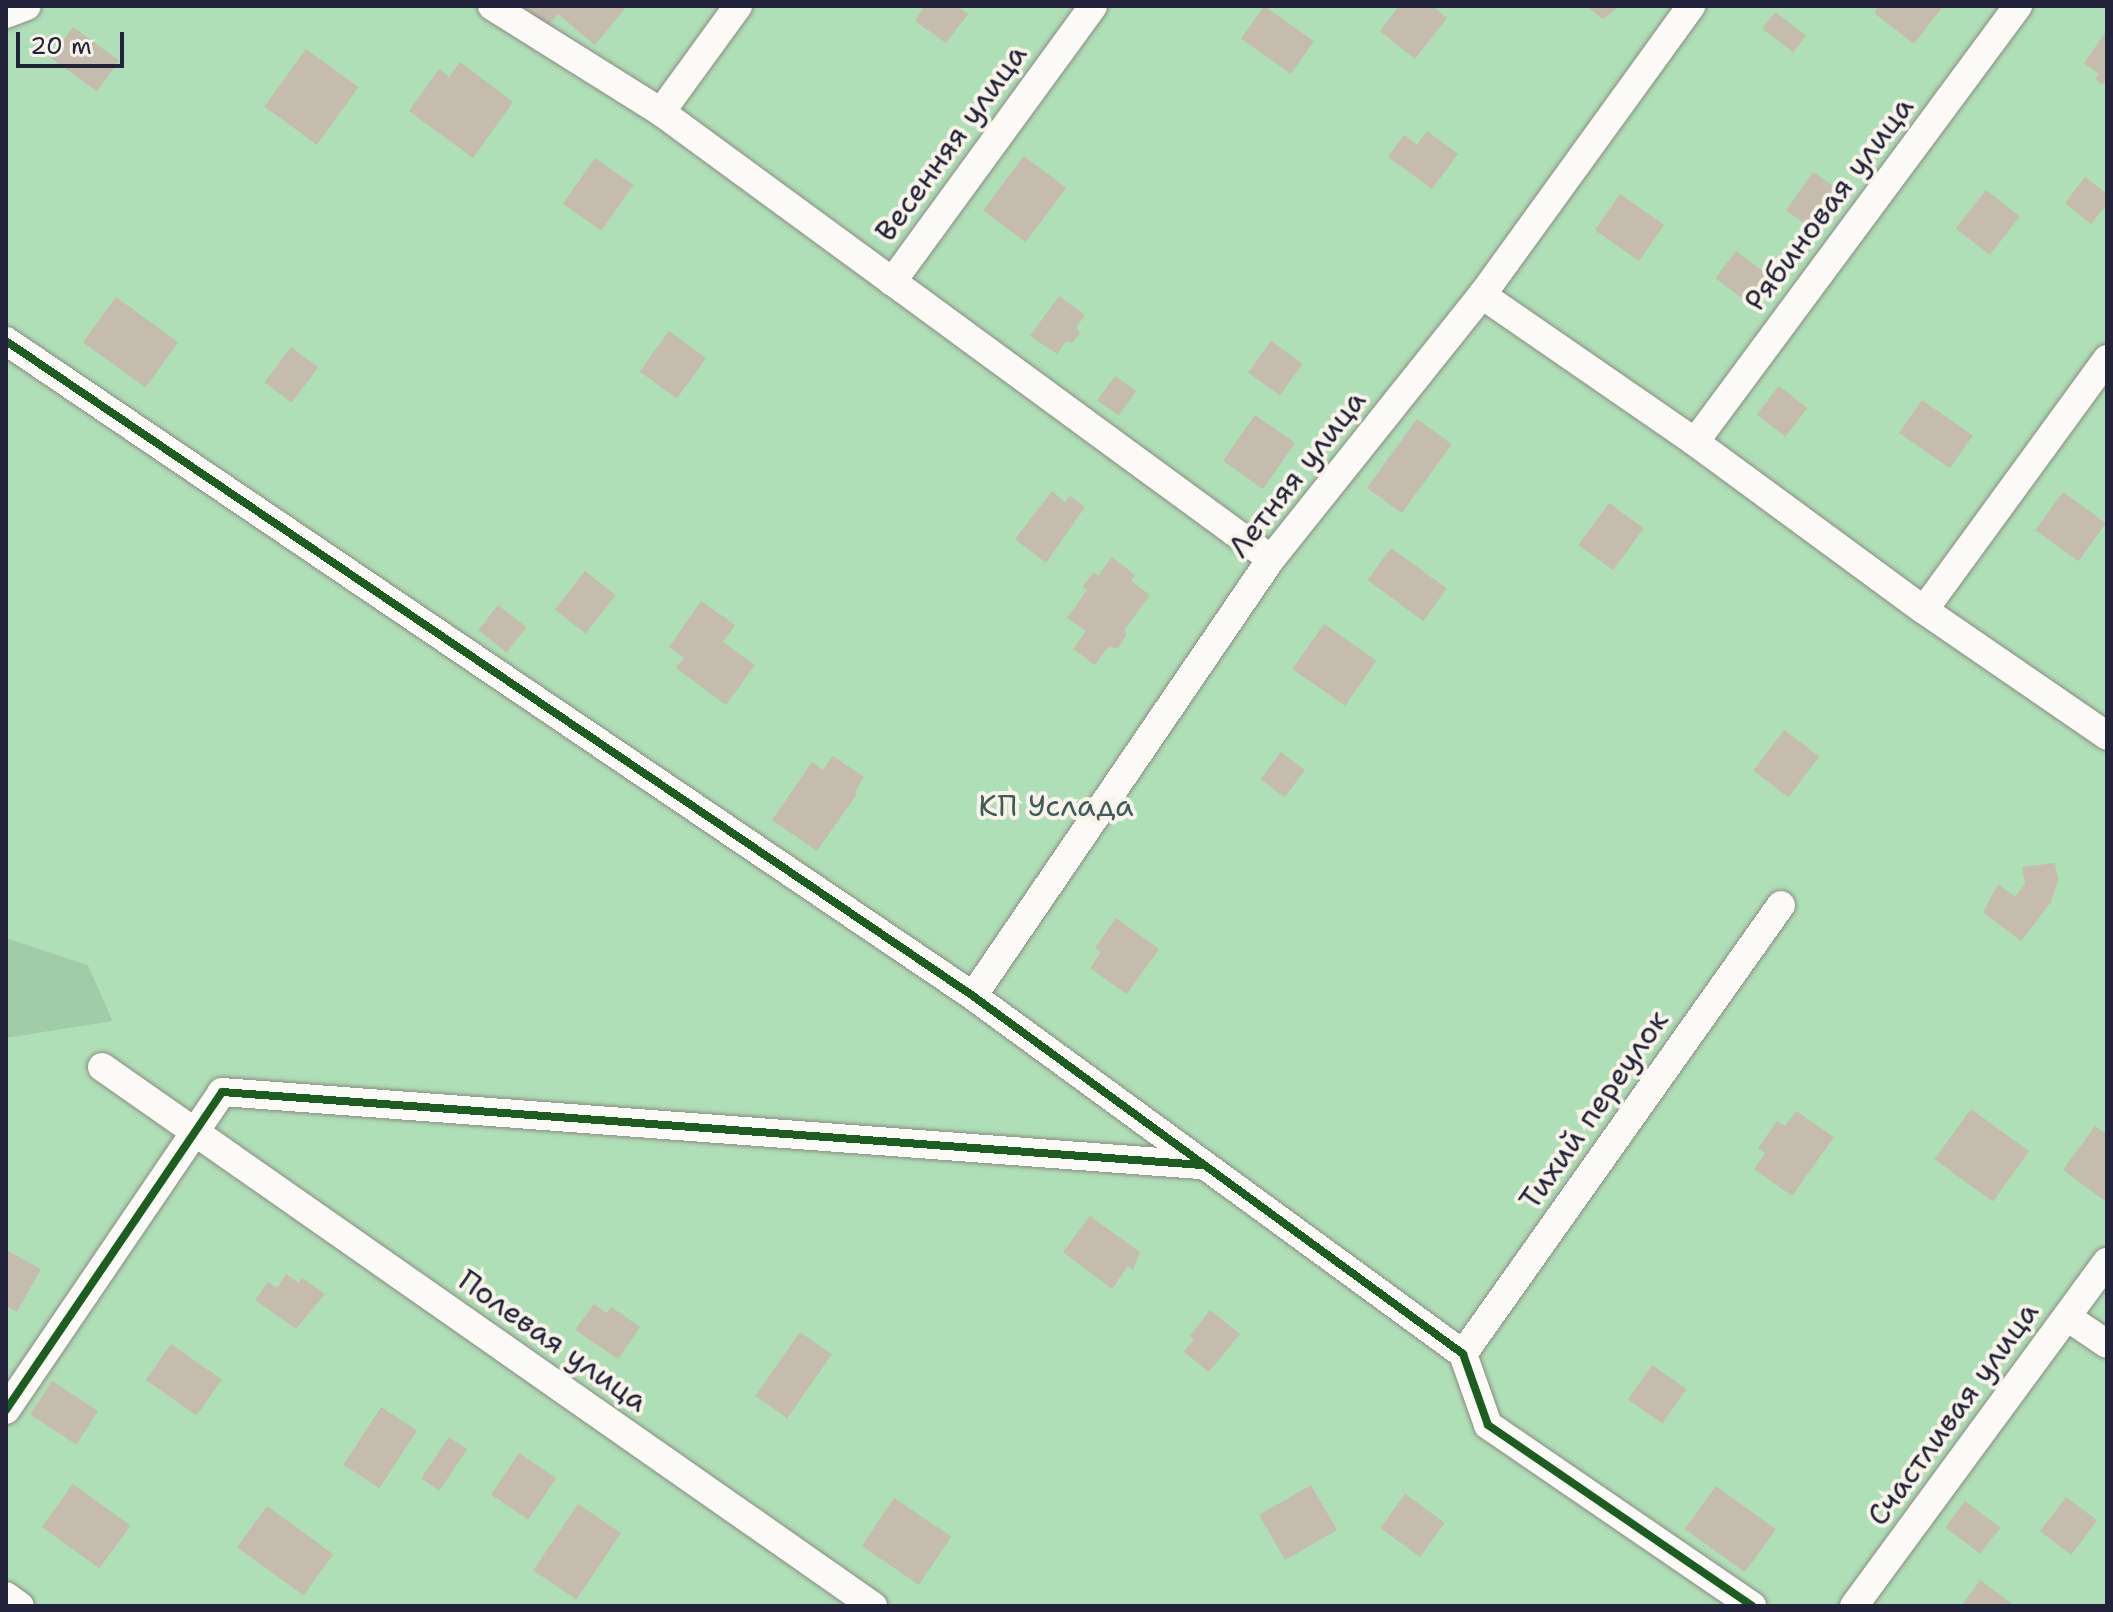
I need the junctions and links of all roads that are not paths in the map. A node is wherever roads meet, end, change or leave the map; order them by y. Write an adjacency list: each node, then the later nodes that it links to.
1 (27, 6): 7 (street)
2 (492, 6): 8 (street)
3 (738, 6): 8 (street)
4 (1093, 6): 9 (street, Весенняя улица)
5 (1691, 6): 10 (street, Летняя улица)
6 (2018, 6): 13 (street, Рябиновая улица)
7 (6, 14)
8 (661, 112): 9 (street)
9 (892, 282): 14 (street)
10 (1482, 295): 13 (street); 14 (street, Летняя улица)
11 (6, 341): 18 (street)
12 (2107, 359): 15 (street)
13 (1695, 442): 15 (street)
14 (1271, 559): 18 (street, Летняя улица)
15 (1924, 610): 16 (street)
16 (2107, 736)
17 (1781, 905): 25 (street, Тихий переулок)
18 (973, 996): 21 (street)
19 (102, 1067): 20 (street, Полевая улица)
20 (194, 1131): 21 (street); 26 (street); 29 (street, Полевая улица)
21 (1201, 1165): 25 (street)
22 (2107, 1262): 23 (street, Счастливая улица)
23 (2067, 1317): 24 (street); 31 (street, Счастливая улица)
24 (2107, 1344)
25 (1463, 1354): 30 (street)
26 (6, 1410)
27 (6, 1596): 28 (street)
28 (20, 1606)
29 (873, 1606)
30 (1752, 1606)
31 (1854, 1606)

